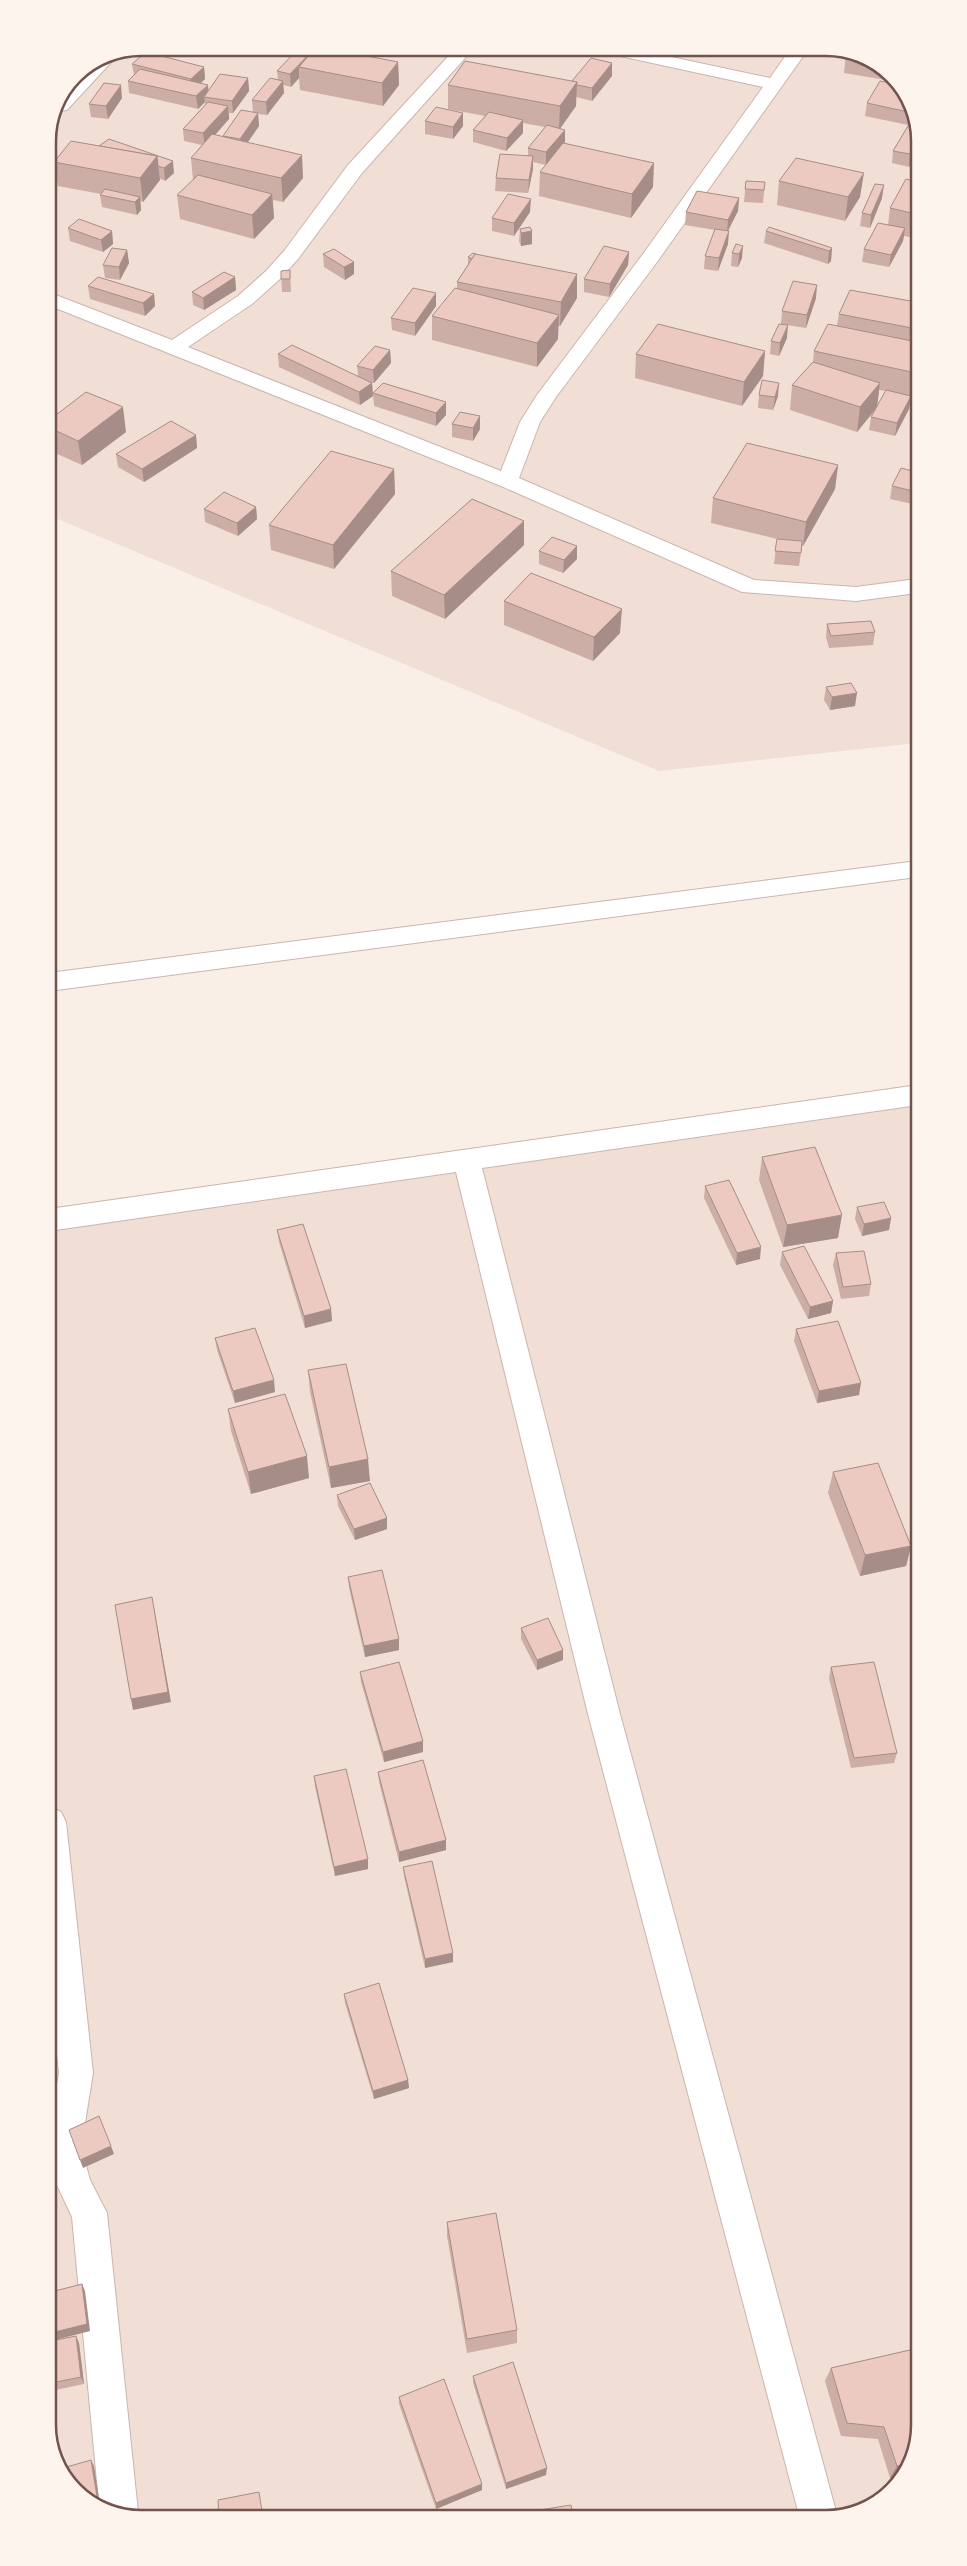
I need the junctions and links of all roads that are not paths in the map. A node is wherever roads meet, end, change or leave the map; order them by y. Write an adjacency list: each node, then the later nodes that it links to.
1 (458, 56): 8 (street)
2 (643, 56): 5 (street)
3 (794, 56): 5 (street)
4 (92, 73): 6 (street)
5 (774, 84): 9 (street)
6 (70, 96)
7 (56, 301): 8 (street)
8 (172, 349): 9 (street)
9 (508, 481): 10 (street)
10 (911, 587)
11 (911, 871): 12 (street)
12 (56, 981)
13 (911, 1097): 14 (street)
14 (467, 1161): 15 (street); 18 (street)
15 (56, 1219)
16 (56, 1880): 17 (street)
17 (118, 2506)
18 (817, 2510)

